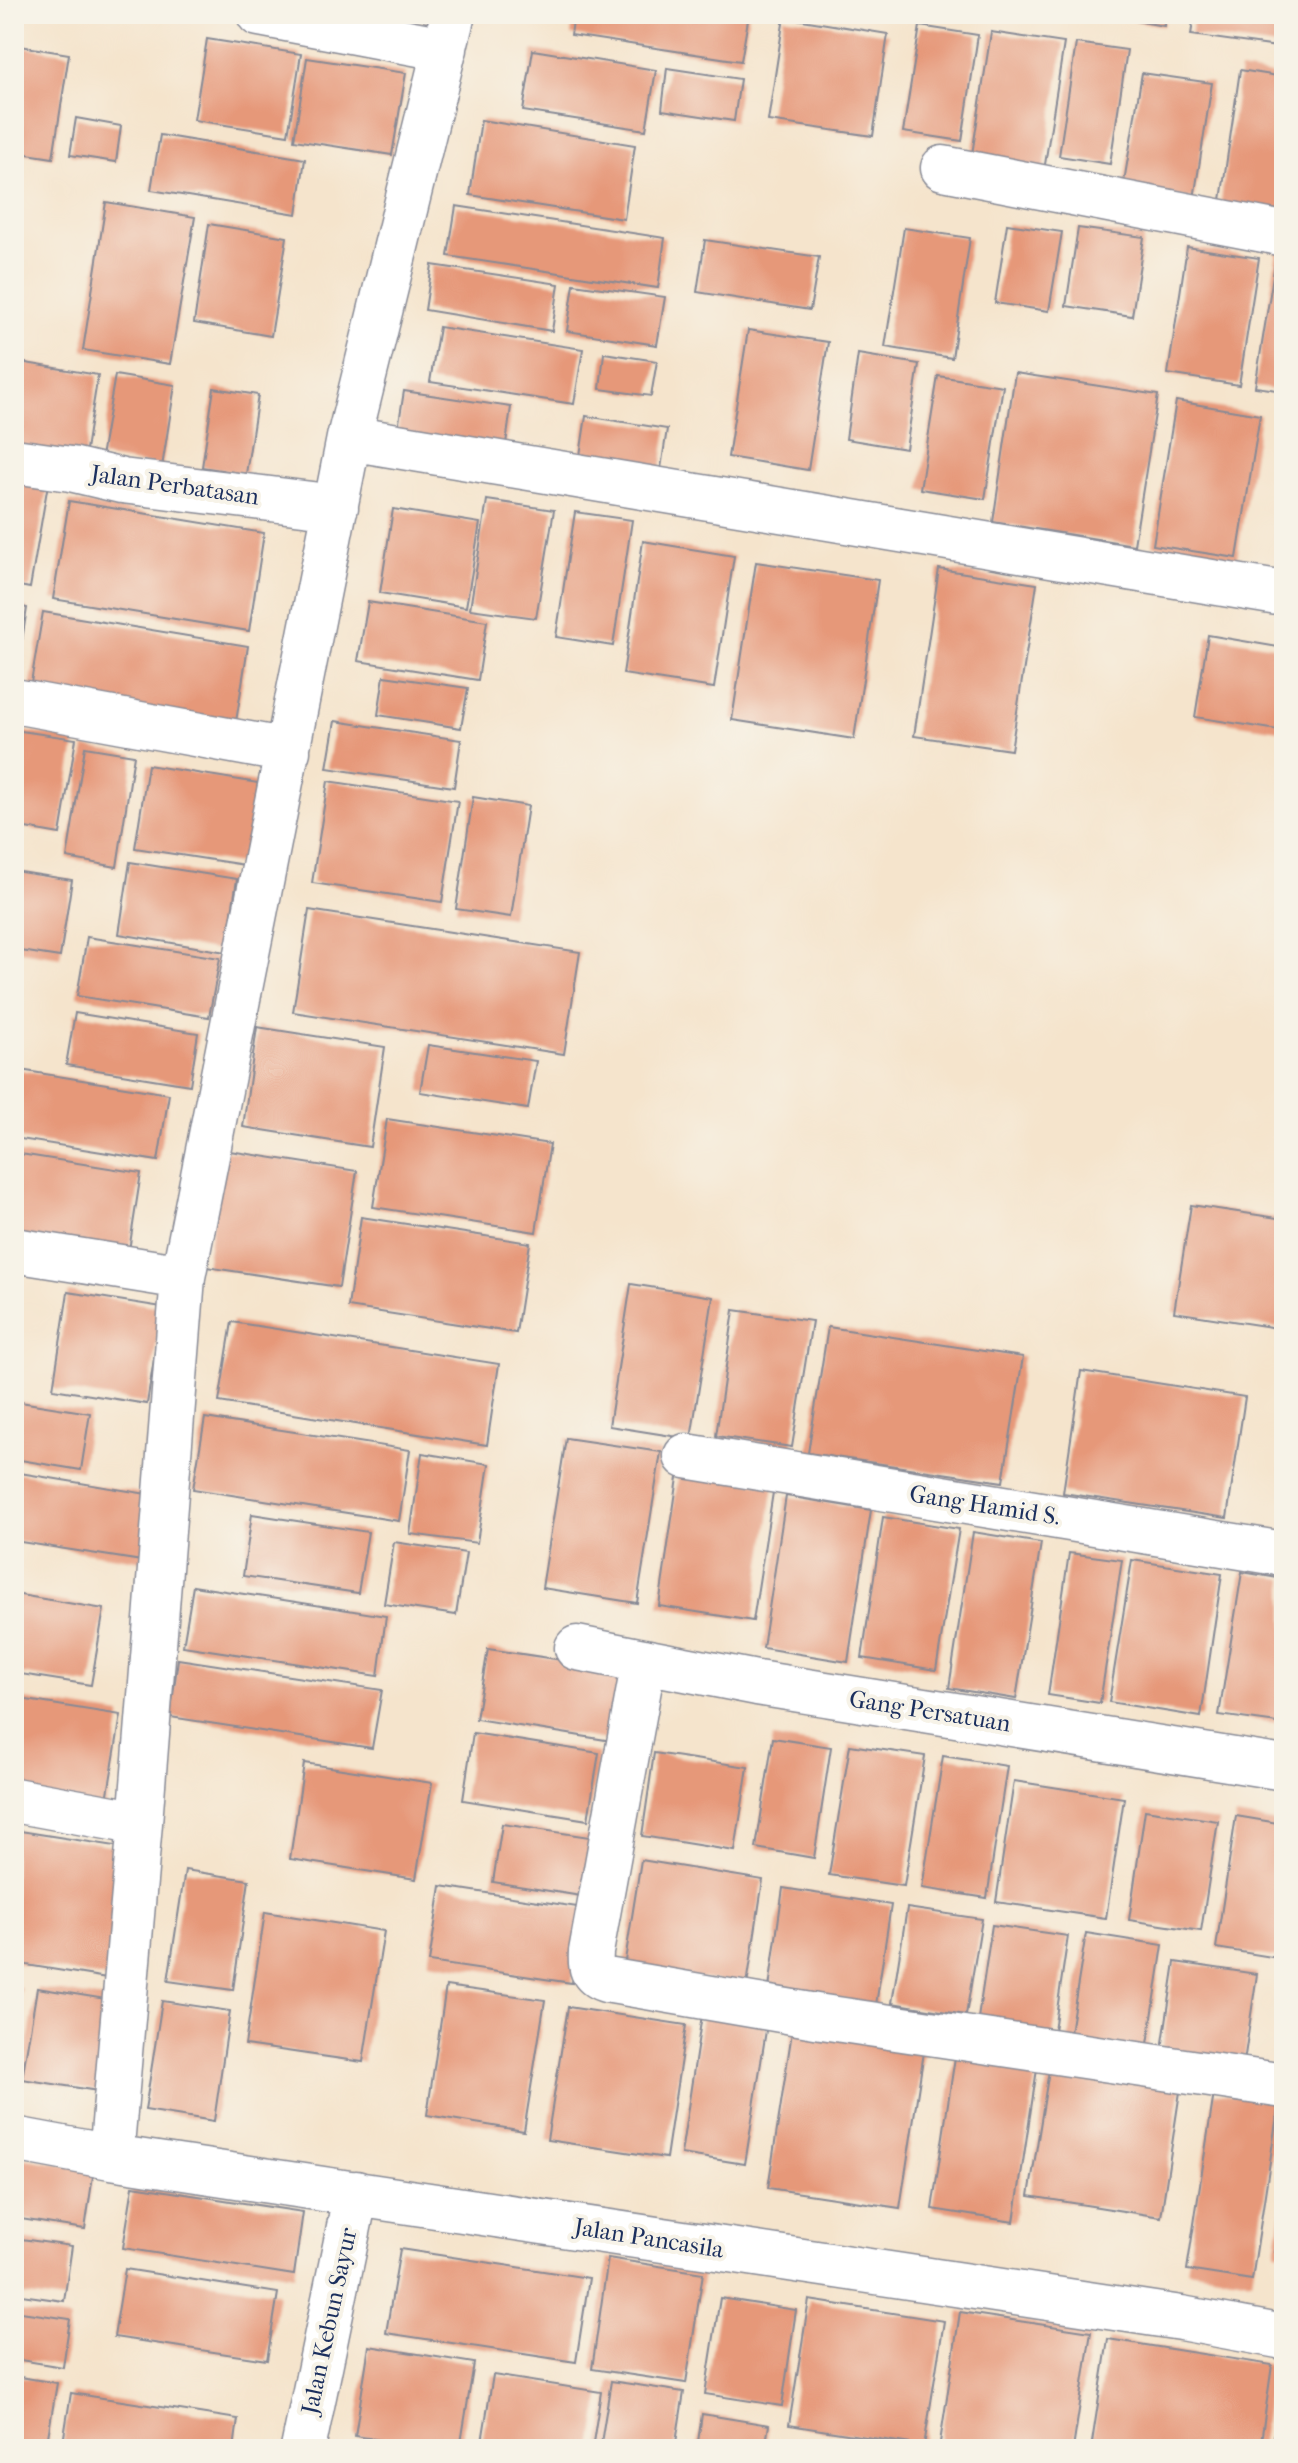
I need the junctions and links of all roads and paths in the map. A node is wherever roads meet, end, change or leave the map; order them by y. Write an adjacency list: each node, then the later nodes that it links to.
1 (259, 14): 2 (street)
2 (449, 31): 5 (street)
3 (943, 168): 4 (street)
4 (1284, 234)
5 (349, 438): 7 (street); 8 (street)
6 (14, 461): 7 (street, Jalan Perbatasan)
7 (336, 507): 10 (street)
8 (1284, 594)
9 (14, 701): 10 (street)
10 (288, 751): 12 (street)
11 (14, 1250): 12 (street)
12 (183, 1277): 19 (street)
13 (686, 1456): 14 (street, Gang Hamid S.)
14 (1284, 1554)
15 (577, 1648): 16 (street, Gang Persatuan)
16 (644, 1661): 17 (street, Gang Persatuan); 20 (street)
17 (1284, 1768)
18 (14, 1800): 19 (street)
19 (140, 1823): 22 (street)
20 (1284, 2086)
21 (14, 2139): 22 (street, Jalan Pancasila)
22 (111, 2157): 23 (street, Jalan Pancasila)
23 (356, 2193): 24 (street, Jalan Pancasila); 25 (street, Jalan Kebun Sayur)
24 (1284, 2337)
25 (312, 2448)

